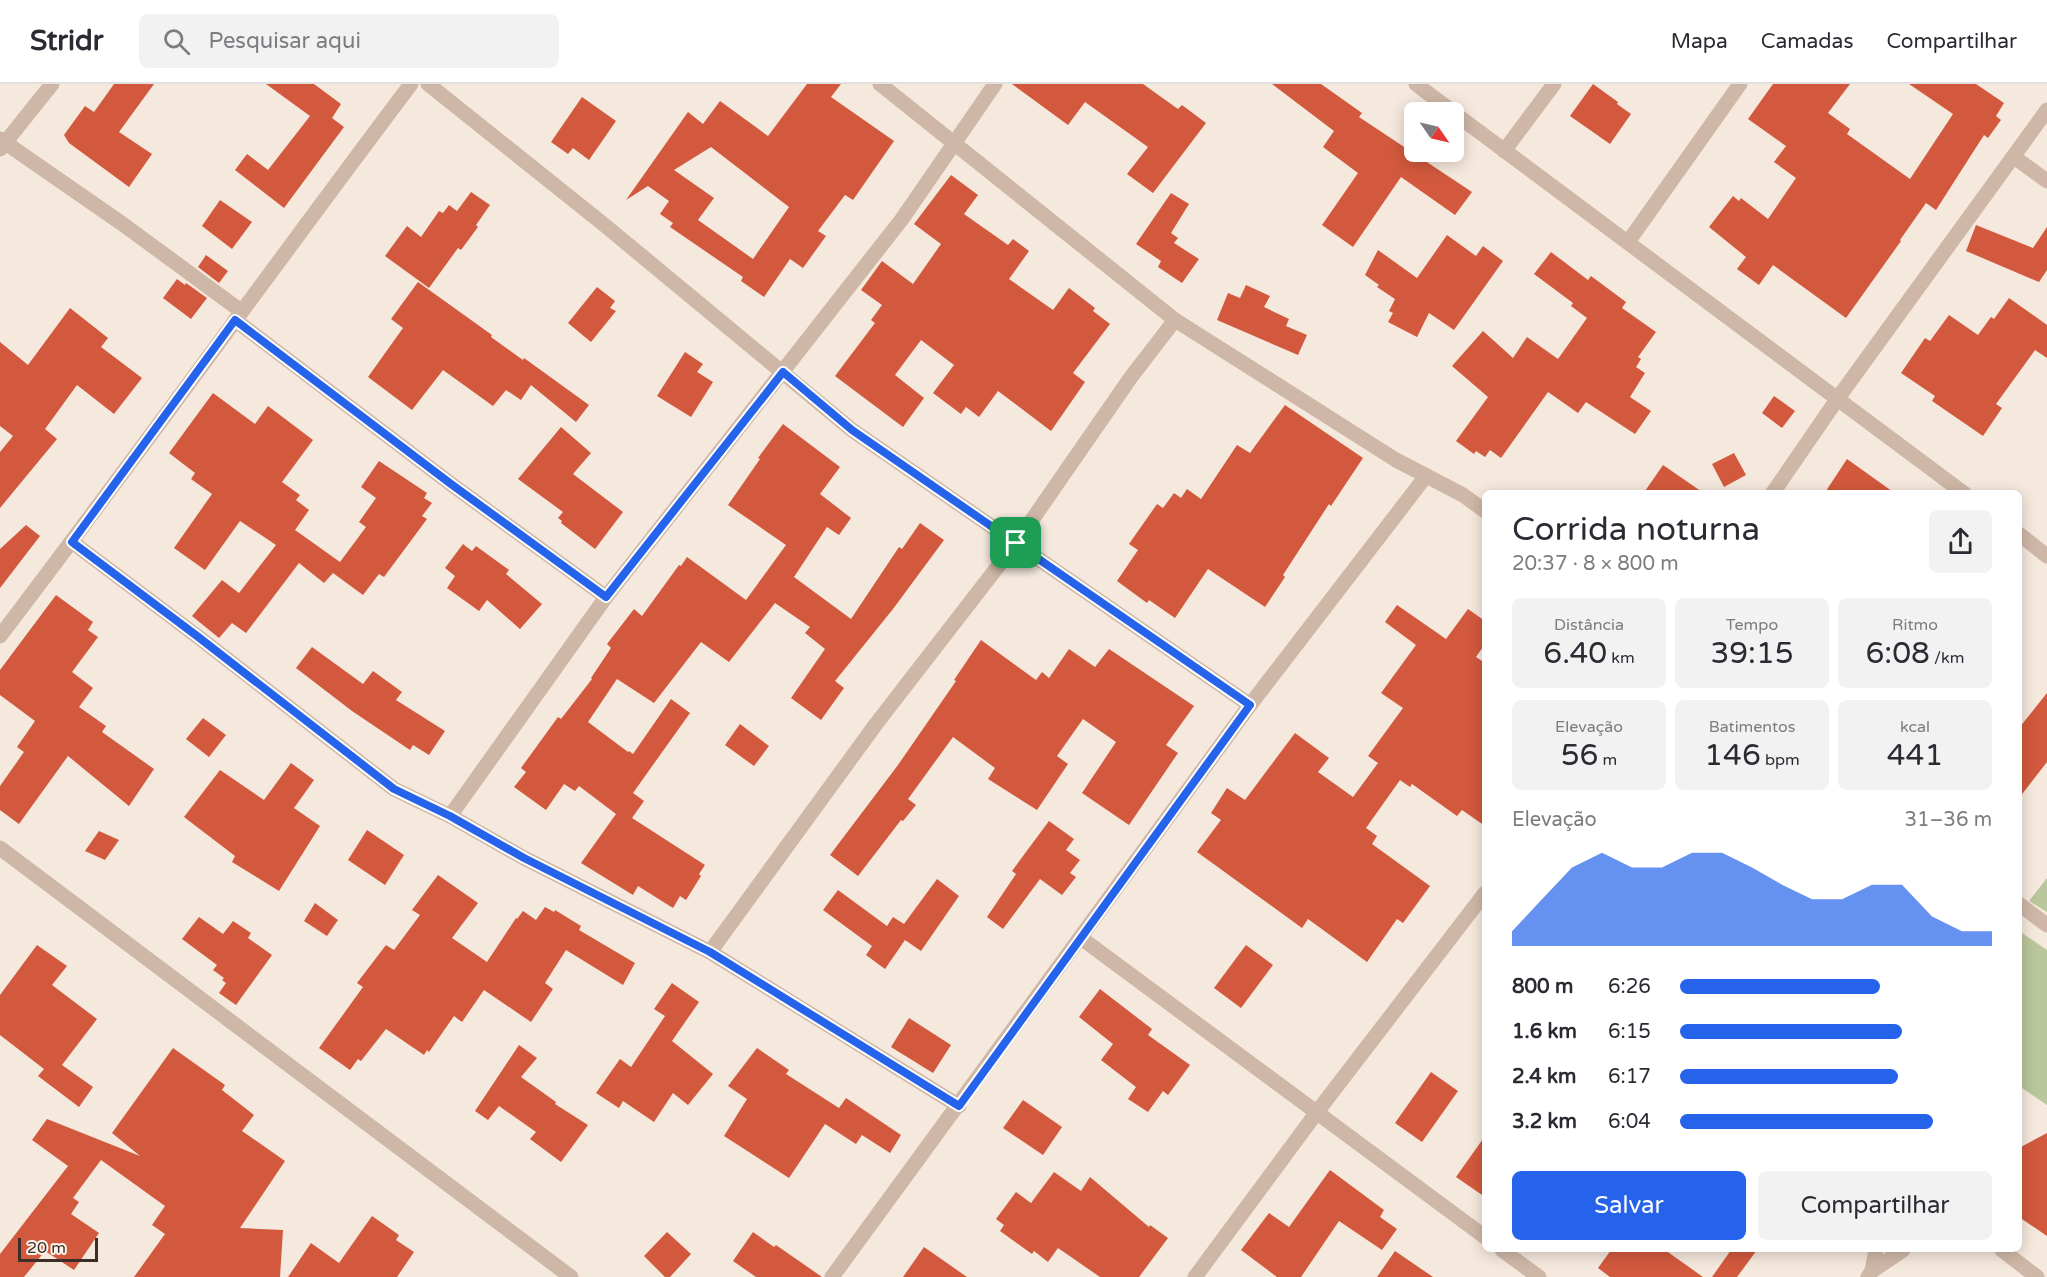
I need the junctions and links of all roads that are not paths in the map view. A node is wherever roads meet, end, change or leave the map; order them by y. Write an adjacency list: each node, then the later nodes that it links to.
1 (52, 84): 12 (street)
2 (411, 84): 18 (street)
3 (428, 84): 20 (street)
4 (880, 84): 13 (street)
5 (995, 84): 13 (street)
6 (1416, 84): 9 (street)
7 (1554, 84): 14 (street)
8 (1740, 84): 17 (street)
9 (1439, 102)
10 (2047, 110): 15 (street)
11 (1464, 121): 14 (street)
12 (2, 143): 18 (street)
13 (954, 143): 19 (street); 20 (street)
14 (1504, 152): 17 (street)
15 (2014, 157): 16 (street); 21 (street)
16 (2047, 181)
17 (1628, 242): 21 (street)
18 (238, 316): 27 (street); 30 (street)
19 (1175, 320): 22 (street); 28 (street)
20 (783, 372): 28 (street); 30 (street)
21 (1838, 398): 23 (street); 24 (street)
22 (1426, 476): 25 (street); 32 (street)
23 (1775, 490)
24 (1960, 490)
25 (1482, 509)
26 (2022, 536): 29 (street)
27 (72, 542): 31 (street); 33 (street)
28 (1016, 543): 32 (street); 39 (street)
29 (2047, 555)
30 (606, 597): 33 (street)
31 (0, 636)
32 (1250, 705): 38 (street)
33 (450, 816): 39 (street)
34 (0, 848): 48 (street)
35 (1482, 897): 41 (street)
36 (2022, 906): 37 (street)
37 (2047, 925)
38 (1081, 938): 40 (street); 41 (street)
39 (710, 952): 40 (street)
40 (959, 1106): 49 (street)
41 (1317, 1112): 42 (street); 50 (street)
42 (1482, 1235)
43 (1505, 1252): 51 (street)
44 (1876, 1252): 47 (street)
45 (1900, 1252): 47 (street)
46 (2005, 1252): 52 (street)
47 (1870, 1274)
48 (571, 1277)
49 (832, 1277)
50 (1195, 1277)
51 (1539, 1277)
52 (2037, 1277)

